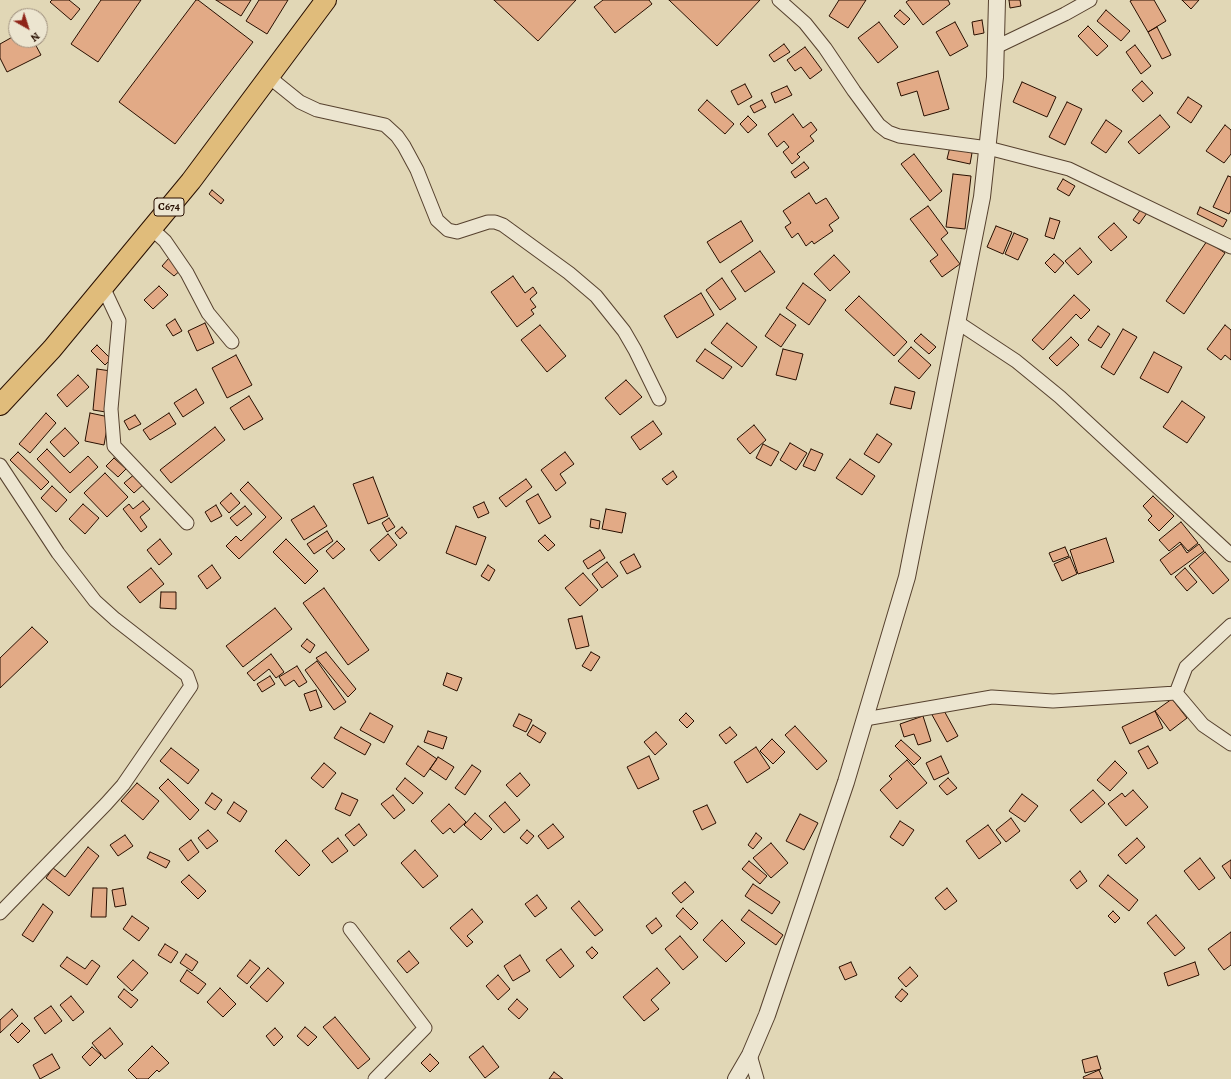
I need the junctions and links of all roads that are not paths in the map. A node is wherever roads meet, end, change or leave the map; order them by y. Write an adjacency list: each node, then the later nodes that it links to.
1 (326, 0): 6 (main road, C674)
2 (779, 0): 7 (street)
3 (997, 0): 5 (street)
4 (1090, 0): 5 (street)
5 (996, 47): 7 (street)
6 (269, 77): 8 (main road, C674); 13 (street)
7 (988, 148): 9 (street); 11 (street)
8 (152, 229): 10 (main road, C674); 12 (street)
9 (1231, 247)
10 (103, 287): 14 (main road, C674); 16 (street)
11 (957, 322): 17 (street); 20 (street)
12 (232, 342)
13 (659, 399)
14 (0, 405)
15 (0, 465): 22 (street)
16 (187, 523)
17 (1231, 555)
18 (1231, 625): 19 (street)
19 (1176, 693): 20 (street); 21 (street)
20 (865, 719): 24 (street)
21 (1231, 744)
22 (0, 913)
23 (350, 929): 25 (street)
24 (750, 1054): 26 (street); 27 (street)
25 (375, 1079)
26 (736, 1079)
27 (757, 1079)

